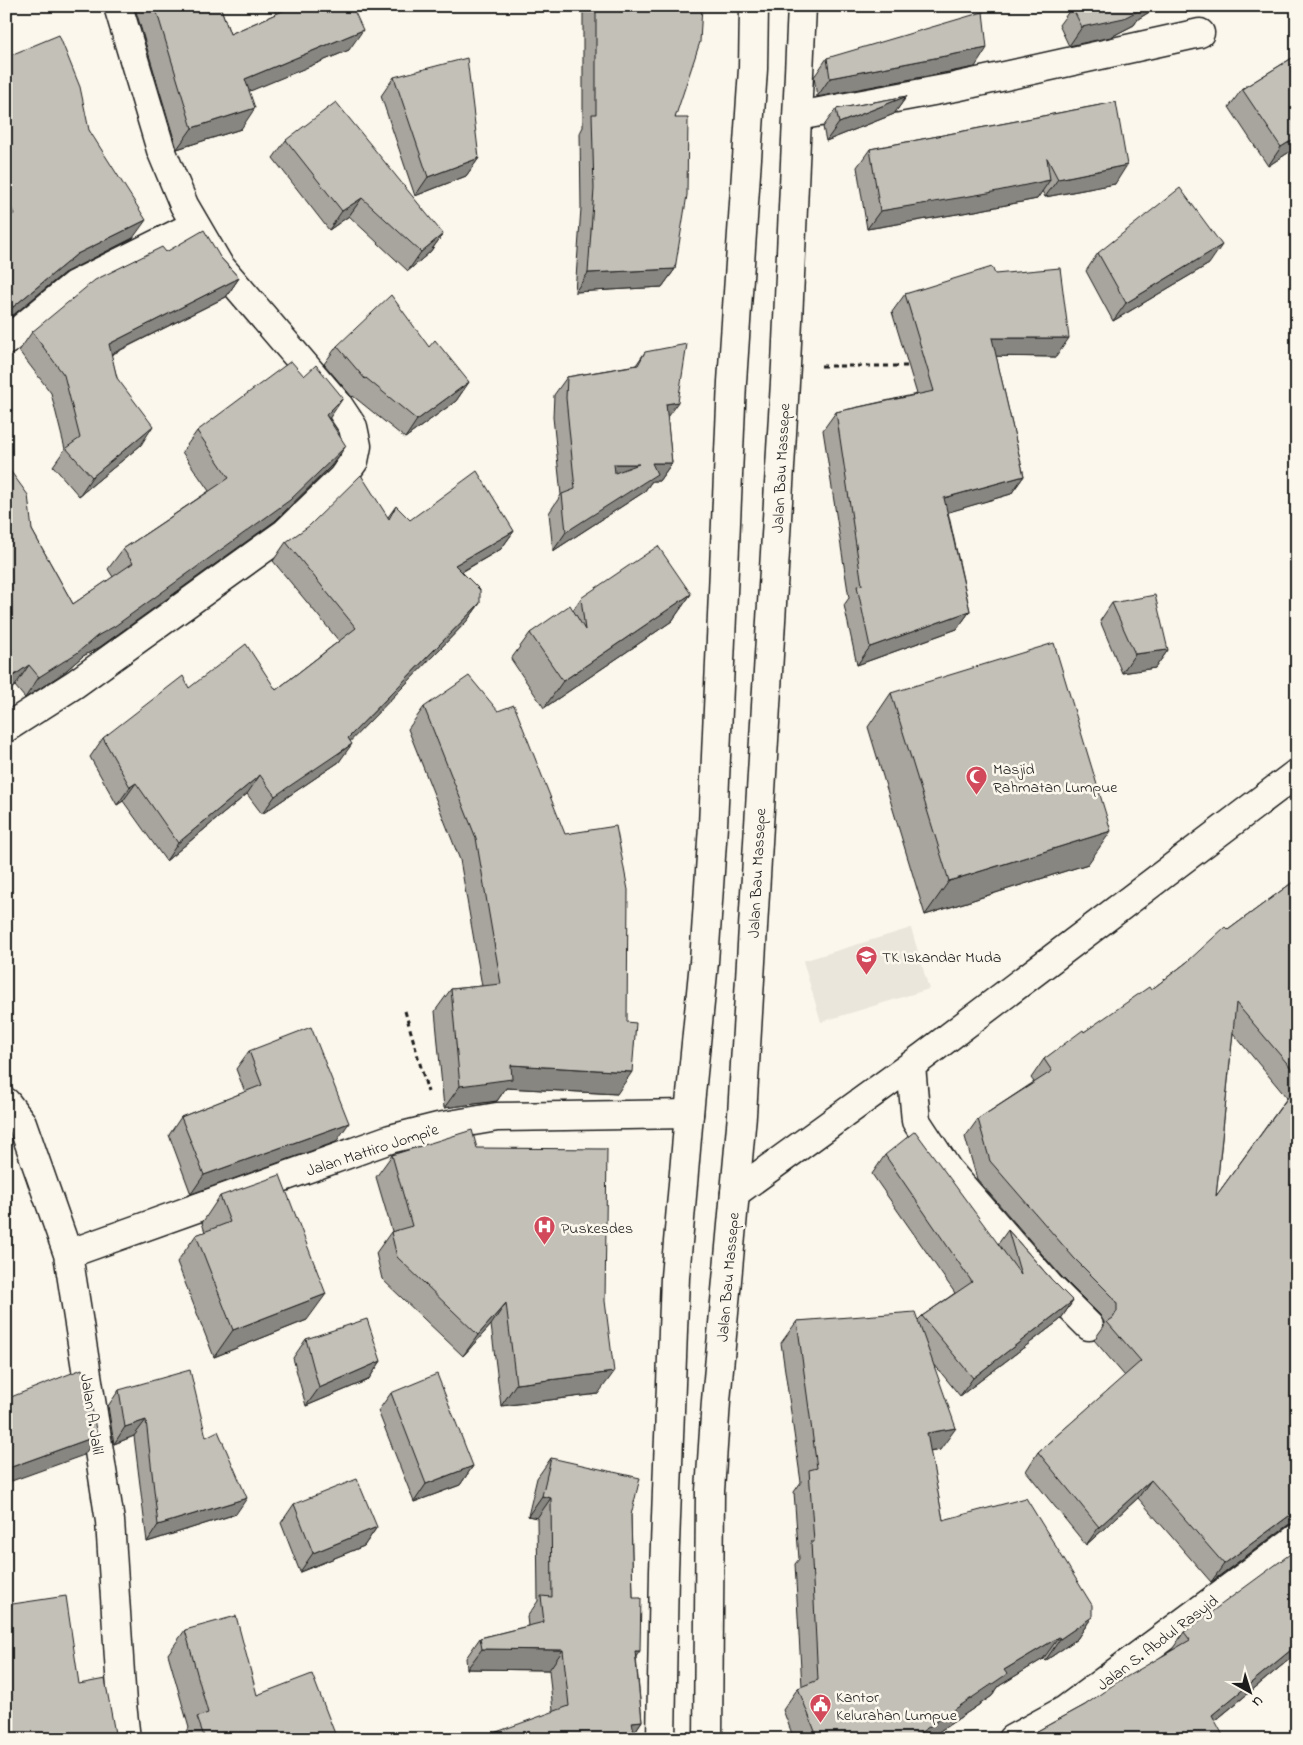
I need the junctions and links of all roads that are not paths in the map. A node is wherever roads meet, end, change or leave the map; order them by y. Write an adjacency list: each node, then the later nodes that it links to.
1 (118, 6): 6 (main road)
2 (754, 6): 12 (main road)
3 (802, 6): 5 (main road, Jalan Bau Massepe)
4 (1200, 33): 5 (main road)
5 (798, 116): 13 (main road, Jalan Bau Massepe)
6 (196, 225): 7 (main road); 8 (main road)
7 (6, 341)
8 (6, 728)
9 (1297, 773): 10 (main road)
10 (911, 1066): 13 (main road); 15 (main road)
11 (6, 1102): 14 (main road, Jalan A. Jalil)
12 (689, 1114): 14 (main road, Jalan Mattiro Jompi'e); 18 (main road)
13 (735, 1193): 19 (main road, Jalan Bau Massepe)
14 (68, 1254): 17 (main road, Jalan A. Jalil)
15 (1089, 1326)
16 (1297, 1538): 20 (main road, Jalan S. Abdul Rasyid)
17 (126, 1739)
18 (661, 1739)
19 (708, 1739)
20 (1012, 1739)

